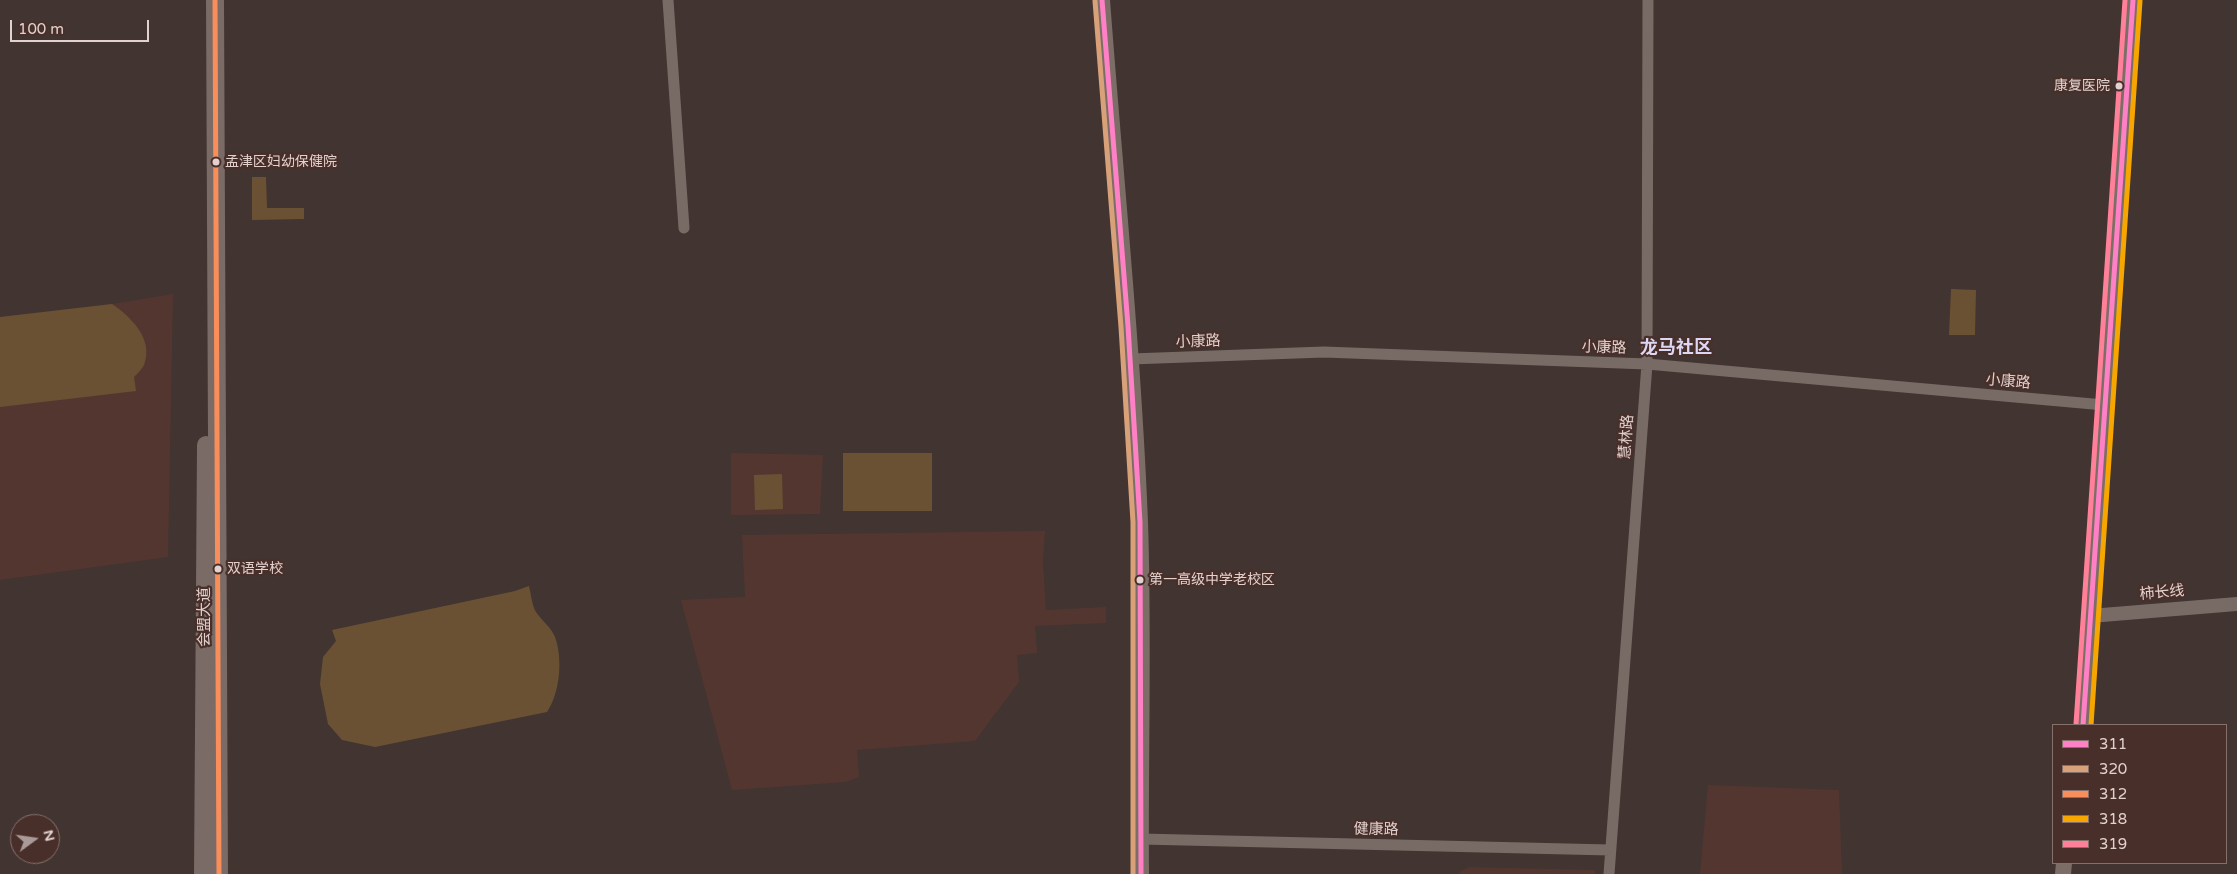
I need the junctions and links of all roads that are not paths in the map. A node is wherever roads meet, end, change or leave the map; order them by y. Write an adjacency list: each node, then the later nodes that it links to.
1 (206, 0): 19 (main road, 会盟大道)
2 (215, 0): 20 (main road, 会盟大道)
3 (668, 0): 9 (street)
4 (1093, 0): 21 (main road)
5 (1102, 0): 10 (main road)
6 (1648, 0): 11 (street, 慧林路)
7 (2123, 0): 15 (main road)
8 (2133, 0): 12 (main road)
9 (684, 228)
10 (1131, 359): 11 (street, 小康路); 17 (main road)
11 (1647, 364): 12 (street, 小康路); 18 (street, 慧林路)
12 (2104, 405): 14 (main road)
13 (2237, 604): 14 (street, 柿长线)
14 (2090, 616): 16 (main road)
15 (2073, 724)
16 (2083, 724)
17 (1141, 839): 18 (street, 健康路); 22 (main road)
18 (1610, 850): 23 (street, 慧林路)
19 (203, 874)
20 (219, 874)
21 (1130, 874)
22 (1141, 874)
23 (1609, 874)

